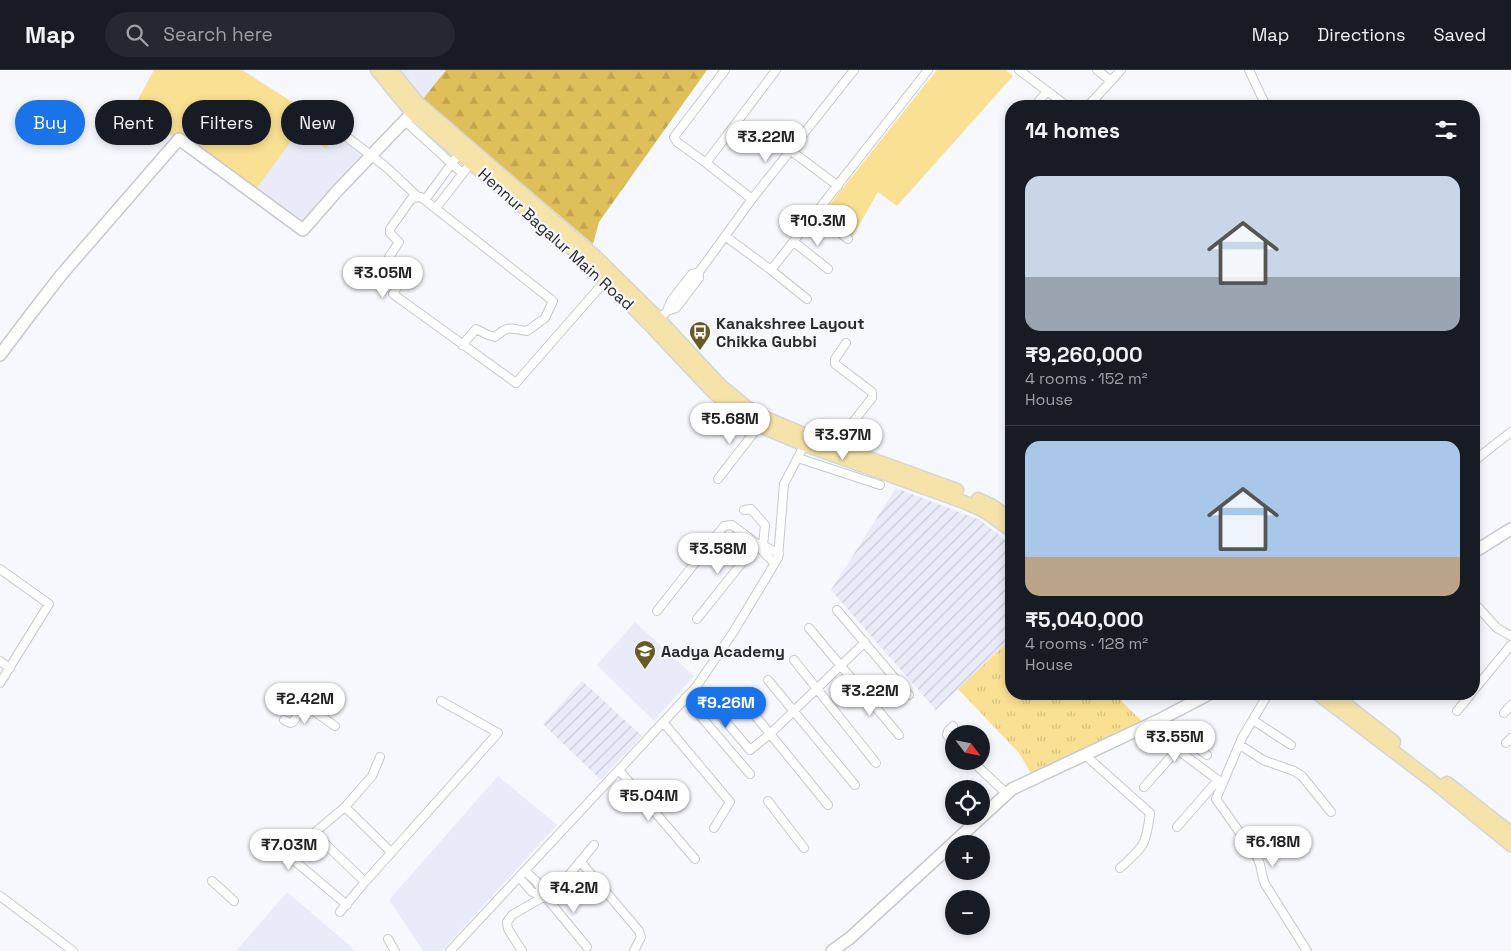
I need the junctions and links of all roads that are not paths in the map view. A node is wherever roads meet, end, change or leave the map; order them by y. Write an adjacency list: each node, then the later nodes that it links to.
1 (377, 70): 17 (main road)
2 (391, 70): 17 (main road)
3 (724, 70): 23 (street)
4 (775, 70): 23 (street)
5 (854, 70): 19 (street)
6 (928, 70): 25 (street)
7 (1019, 70): 12 (street)
8 (1097, 70): 11 (street)
9 (1121, 70): 11 (street)
10 (1249, 70): 16 (street)
11 (1111, 81): 15 (street)
12 (1047, 91): 13 (street); 14 (street)
13 (1040, 100)
14 (1060, 100)
15 (1094, 100)
16 (1263, 100)
17 (412, 113): 20 (main road); 21 (main road, Hennur Bagalur Main Road); 37 (main road, Hennur Bagalur Main Road)
18 (354, 142): 20 (street)
19 (790, 150): 25 (street); 27 (street)
20 (371, 155): 26 (street); 40 (main road)
21 (456, 158): 22 (main road, Hennur Bagalur Main Road); 24 (street); 26 (street)
22 (471, 163): 24 (street); 35 (main road, Hennur Bagalur Main Road)
23 (706, 163): 27 (street)
24 (462, 172): 28 (street)
25 (838, 186): 29 (street)
26 (421, 198): 28 (street); 39 (street)
27 (752, 199): 30 (street)
28 (436, 208): 39 (street)
29 (815, 213): 31 (street); 32 (street)
30 (725, 236): 34 (street); 37 (street)
31 (848, 240)
32 (794, 242): 33 (street); 34 (street)
33 (828, 269)
34 (771, 270): 36 (street)
35 (606, 280): 37 (main road, Hennur Bagalur Main Road); 39 (street)
36 (807, 299)
37 (660, 319): 41 (main road, Hennur Bagalur Main Road); 43 (main road, Hennur Bagalur Main Road)
38 (846, 344): 44 (street)
39 (462, 345)
40 (0, 355)
41 (759, 426): 43 (main road, Hennur Bagalur Main Road); 47 (street)
42 (1511, 432): 45 (street)
43 (806, 441): 44 (main road, Hennur Bagalur Main Road); 46 (street); 51 (main road, Hennur Bagalur Main Road)
44 (834, 446): 50 (main road, Hennur Bagalur Main Road)
45 (1480, 456)
46 (798, 458): 48 (street); 56 (street)
47 (718, 479)
48 (880, 486)
49 (744, 510): 54 (street)
50 (1005, 515)
51 (1005, 526)
52 (1511, 529): 55 (main road)
53 (1511, 538): 57 (main road)
54 (760, 545): 56 (street); 58 (street); 62 (street); 63 (street)
55 (1480, 548)
56 (779, 554): 58 (street)
57 (1480, 556)
58 (775, 563): 75 (street)
59 (0, 569): 71 (street)
60 (837, 610): 66 (street)
61 (1480, 610): 65 (street)
62 (657, 611)
63 (697, 619)
64 (809, 628): 70 (street)
65 (1511, 636)
66 (865, 642): 70 (street); 77 (street)
67 (1511, 645): 74 (street)
68 (794, 660): 76 (street)
69 (0, 661): 71 (street)
70 (840, 665): 76 (street); 96 (street)
71 (10, 668): 73 (street)
72 (768, 680): 88 (street)
73 (0, 683)
74 (1480, 683)
75 (696, 687): 78 (street); 95 (street)
76 (818, 688): 88 (street); 103 (street)
77 (909, 695)
78 (685, 698): 92 (street); 106 (street)
79 (1197, 700): 93 (main road)
80 (1265, 700): 91 (street)
81 (1326, 700): 119 (main road)
82 (1341, 700): 117 (main road)
83 (1466, 700): 87 (street)
84 (440, 701): 121 (street)
85 (1511, 705): 89 (street)
86 (749, 708): 95 (street)
87 (1457, 711)
88 (793, 712): 95 (street); 107 (street)
89 (1504, 713)
90 (284, 720): 94 (street)
91 (1253, 720): 97 (street); 98 (street)
92 (663, 722): 104 (street); 115 (street)
93 (1153, 722): 99 (street); 100 (main road); 101 (street)
94 (335, 726)
95 (770, 734): 111 (street)
96 (899, 735)
97 (1240, 745): 113 (street); 142 (street)
98 (1291, 745)
99 (1177, 750): 108 (street); 114 (street)
100 (1085, 755): 109 (main road); 124 (street)
101 (1207, 755)
102 (380, 757): 112 (street)
103 (876, 763)
104 (620, 770): 122 (street); 125 (street)
105 (982, 770): 109 (street)
106 (750, 774)
107 (855, 785)
108 (1144, 787)
109 (1007, 794): 141 (main road)
110 (768, 801): 120 (street)
111 (828, 805)
112 (345, 807): 116 (street); 121 (street)
113 (1331, 812)
114 (1177, 827)
115 (714, 828)
116 (314, 833): 128 (street); 132 (street)
117 (1511, 834)
118 (594, 845): 123 (street)
119 (1511, 845)
120 (804, 848)
121 (392, 852): 128 (street)
122 (695, 859)
123 (580, 862): 130 (street); 140 (street)
124 (1120, 868)
125 (526, 871): 126 (street); 130 (street)
126 (519, 877): 130 (street); 138 (street)
127 (212, 881): 131 (street)
128 (365, 882): 132 (street)
129 (0, 896): 136 (street)
130 (545, 896): 135 (street); 139 (street)
131 (234, 901)
132 (347, 905): 133 (street)
133 (340, 912)
134 (388, 939): 137 (street)
135 (586, 947)
136 (73, 951)
137 (394, 951)
138 (450, 951)
139 (522, 951)
140 (634, 951)
141 (832, 951)
142 (1307, 951)

